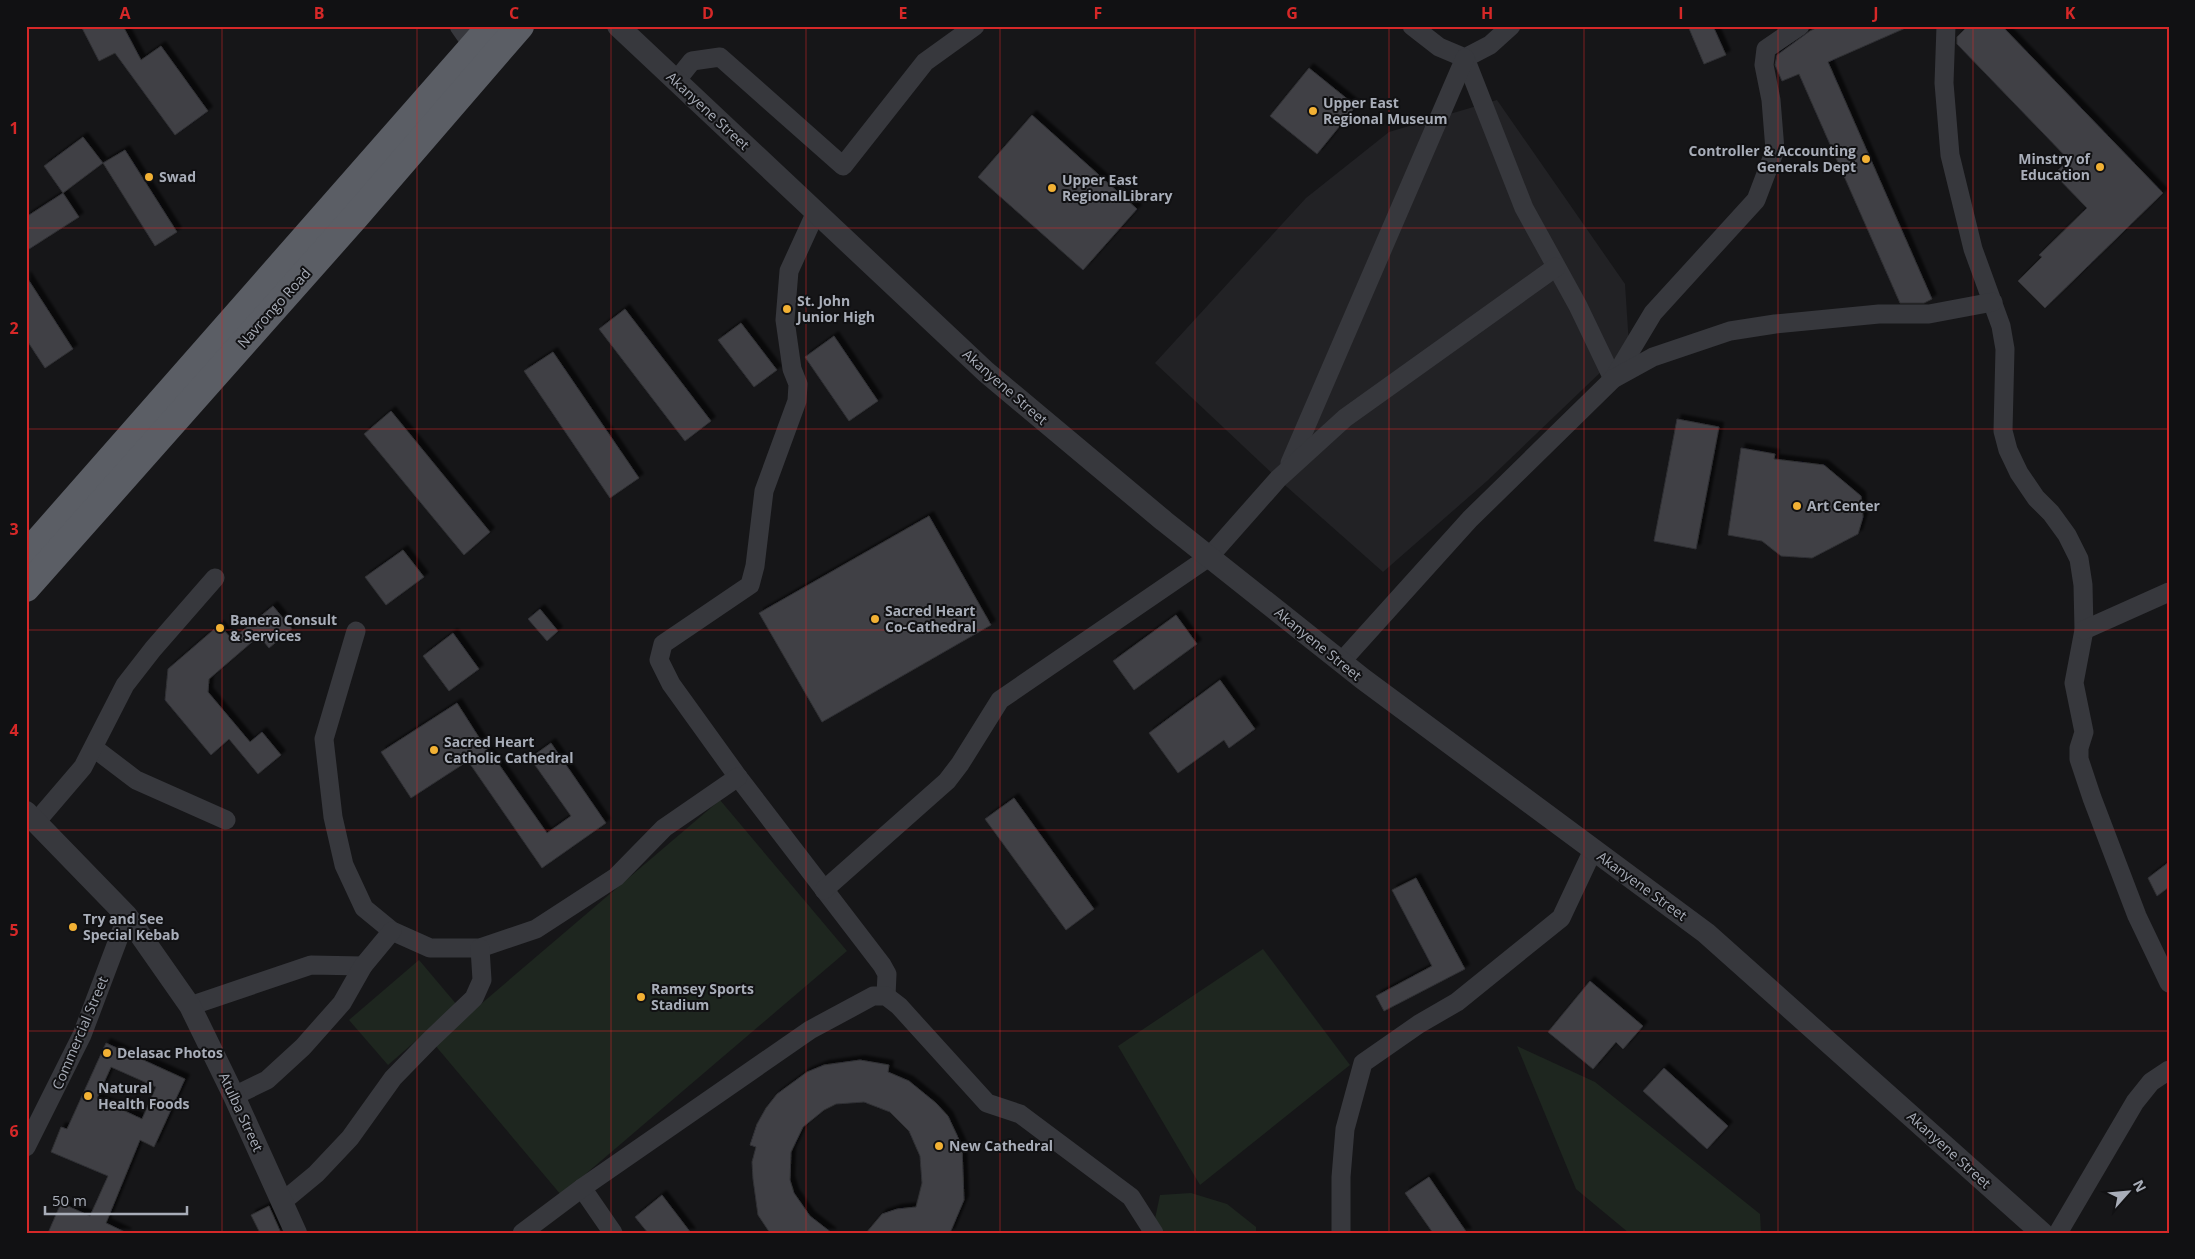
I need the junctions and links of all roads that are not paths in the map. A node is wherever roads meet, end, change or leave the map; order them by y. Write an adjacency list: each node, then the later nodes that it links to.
1 (520, 26): 19 (highway, Navrongo Road)
2 (618, 26): 10 (street, Akanyene Street)
3 (975, 26): 10 (street)
4 (1412, 26): 9 (street)
5 (1511, 26): 9 (street)
6 (1800, 26): 14 (street)
7 (1946, 26): 13 (street)
8 (475, 33): 16 (highway, Navrongo Road)
9 (1465, 58): 12 (street); 15 (street)
10 (676, 81): 11 (street, Akanyene Street)
11 (816, 212): 17 (street, Akanyene Street); 25 (street)
12 (1556, 266): 14 (street); 15 (street)
13 (1992, 302): 14 (street); 21 (street)
14 (1613, 379): 23 (street)
15 (1287, 470): 17 (street)
16 (26, 555)
17 (1209, 557): 23 (street, Akanyene Street); 29 (street)
18 (215, 578): 24 (street)
19 (26, 588)
20 (2169, 592): 21 (street)
21 (2084, 630): 34 (street)
22 (356, 631): 31 (street)
23 (1341, 662): 28 (street, Akanyene Street)
24 (94, 748): 26 (street); 27 (street)
25 (738, 777): 29 (street); 32 (street)
26 (31, 817): 30 (street, Atulba Street)
27 (226, 820)
28 (1593, 850): 46 (street); 47 (street, Akanyene Street)
29 (824, 890): 35 (street)
30 (126, 916): 36 (street, Atulba Street); 39 (street, Commercial Street)
31 (392, 931): 32 (street); 33 (street)
32 (480, 948): 41 (street)
33 (363, 966): 36 (street); 38 (street)
34 (2169, 983)
35 (886, 996): 40 (street); 45 (street)
36 (190, 1006): 38 (street, Atulba Street)
37 (2169, 1070): 48 (street)
38 (234, 1096): 41 (street, Atulba Street)
39 (26, 1147)
40 (582, 1188): 43 (street); 44 (street)
41 (281, 1203): 42 (street, Atulba Street)
42 (296, 1233)
43 (522, 1233)
44 (613, 1233)
45 (1154, 1233)
46 (1341, 1233)
47 (2042, 1233)
48 (2058, 1233)

